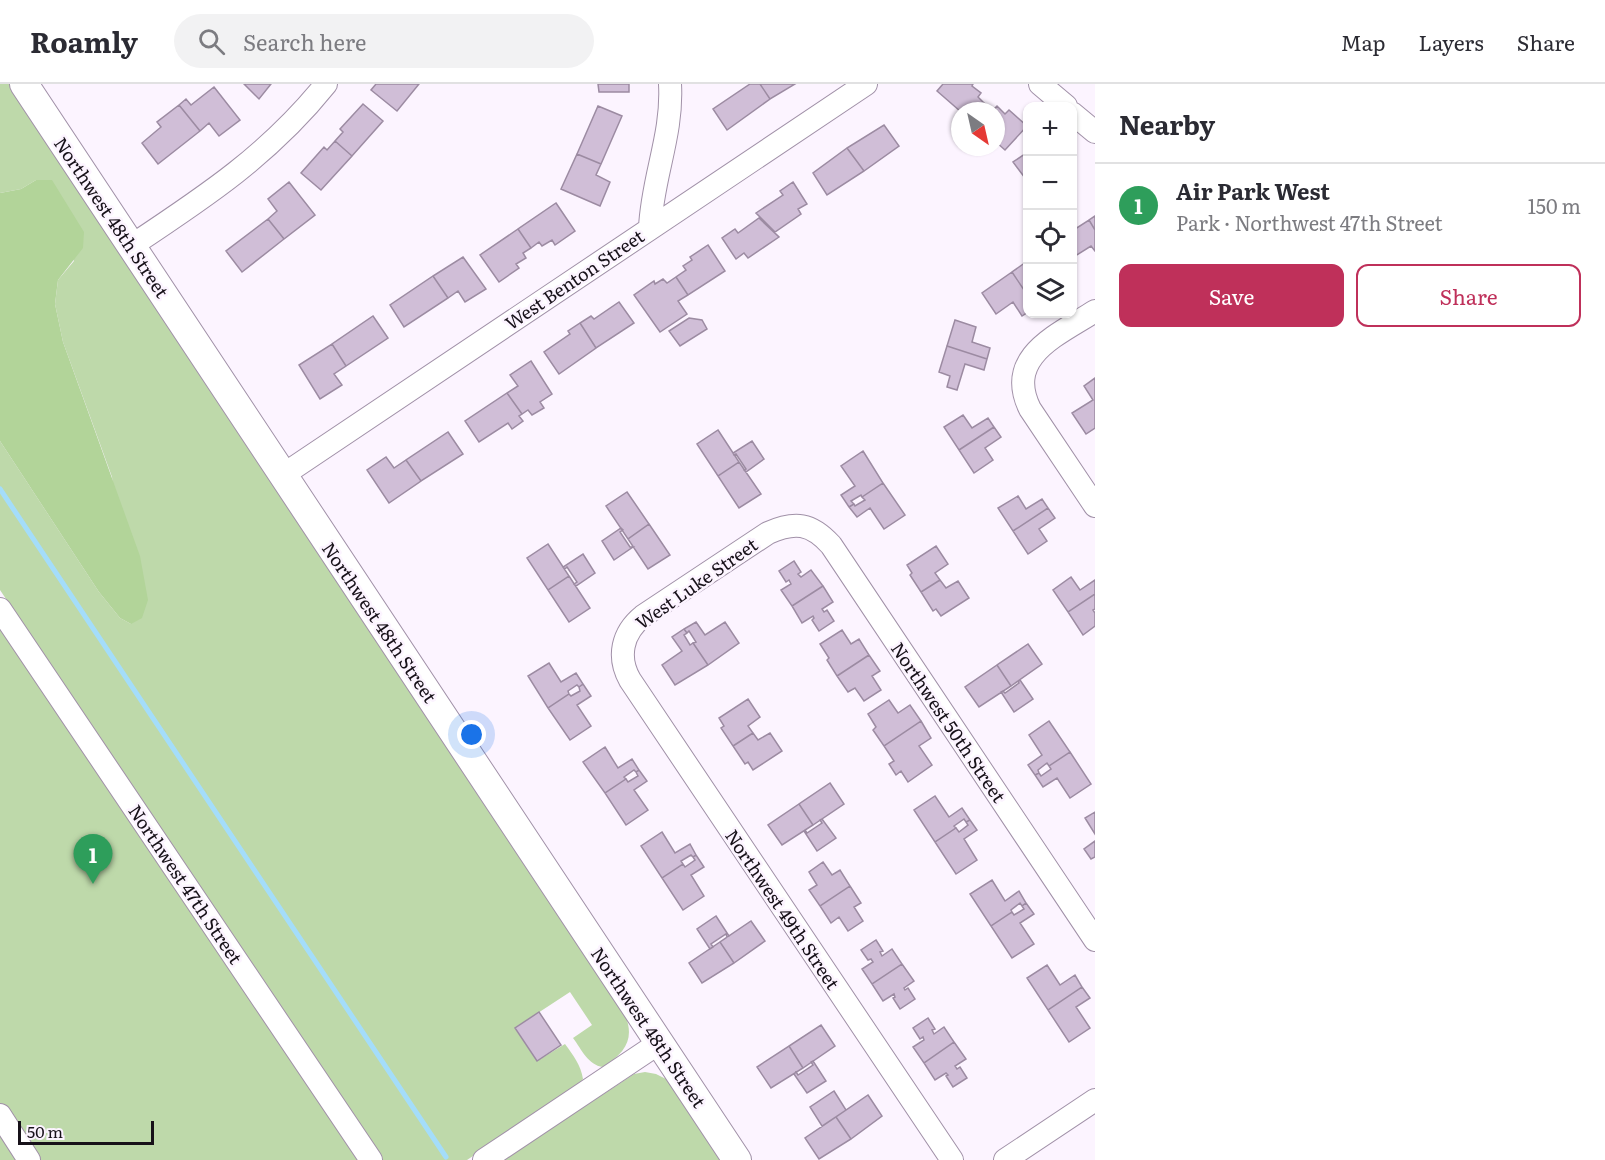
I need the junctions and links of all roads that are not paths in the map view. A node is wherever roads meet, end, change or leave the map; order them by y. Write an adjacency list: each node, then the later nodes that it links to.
1 (24, 84): 10 (main road, Northwest 48th Street)
2 (326, 84): 10 (street)
3 (670, 84): 9 (street)
4 (866, 84): 9 (street, West Benton Street)
5 (1040, 84): 6 (street)
6 (1060, 102)
7 (1077, 117): 8 (street)
8 (1095, 132)
9 (650, 228): 12 (street, West Benton Street)
10 (131, 246): 12 (main road, Northwest 48th Street)
11 (1095, 311): 13 (street)
12 (283, 475): 18 (main road, Northwest 48th Street)
13 (1095, 506)
14 (787, 525): 16 (street, West Luke Street); 17 (street, Northwest 50th Street)
15 (0, 609): 22 (street, Northwest 47th Street)
16 (622, 654): 25 (street, Northwest 49th Street)
17 (1095, 940)
18 (659, 1043): 23 (street); 24 (main road, Northwest 48th Street)
19 (1095, 1100): 26 (street)
20 (0, 1115): 21 (street)
21 (29, 1160)
22 (371, 1160)
23 (484, 1160)
24 (737, 1160)
25 (952, 1160)
26 (1005, 1160)

